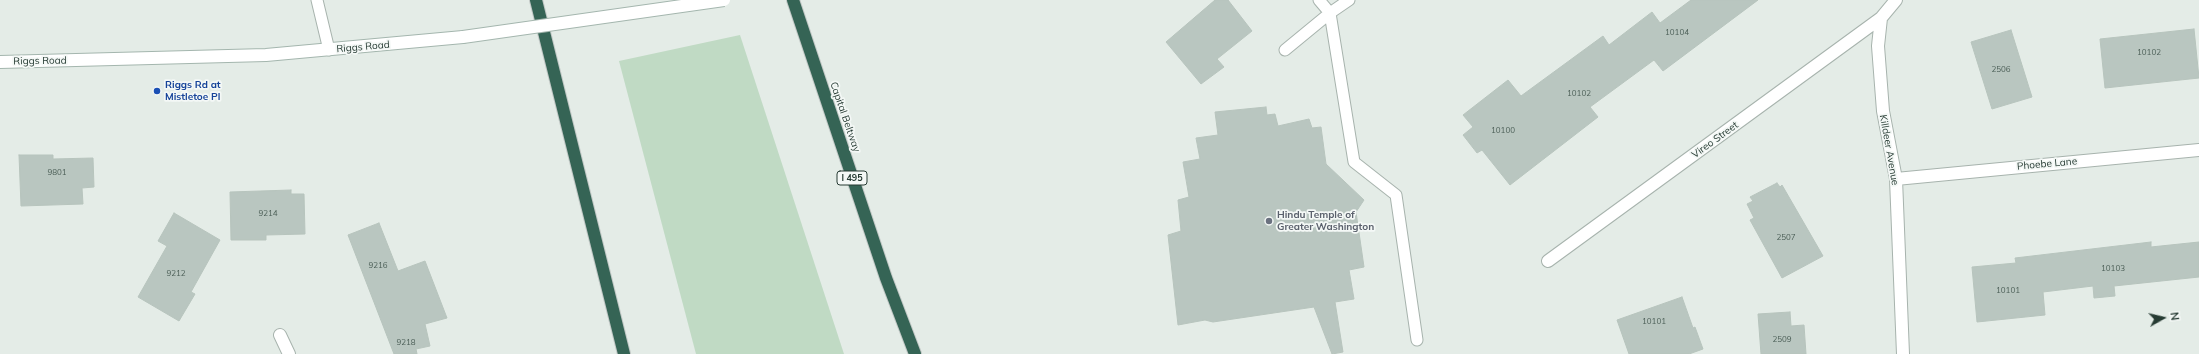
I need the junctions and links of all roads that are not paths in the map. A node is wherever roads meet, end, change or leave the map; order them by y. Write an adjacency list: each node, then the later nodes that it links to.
1 (317, 0): 10 (lane)
2 (536, 0): 19 (highway)
3 (724, 0): 10 (street, Riggs Road, bridge)
4 (792, 0): 20 (highway, Capital Beltway / I 495)
5 (1319, 0): 8 (lane)
6 (1349, 0): 8 (lane)
7 (1896, 0): 9 (street)
8 (1330, 13): 11 (lane); 17 (lane)
9 (1881, 18): 14 (street, Killdeer Avenue); 15 (street, Vireo Street)
10 (329, 50): 12 (street, Riggs Road)
11 (1285, 50)
12 (0, 62)
13 (2199, 150): 14 (street, Phoebe Lane)
14 (1896, 179): 21 (street, Killdeer Avenue)
15 (1548, 261)
16 (280, 334): 18 (street)
17 (1416, 340)
18 (289, 354)
19 (624, 354)
20 (915, 354)
21 (1903, 354)

